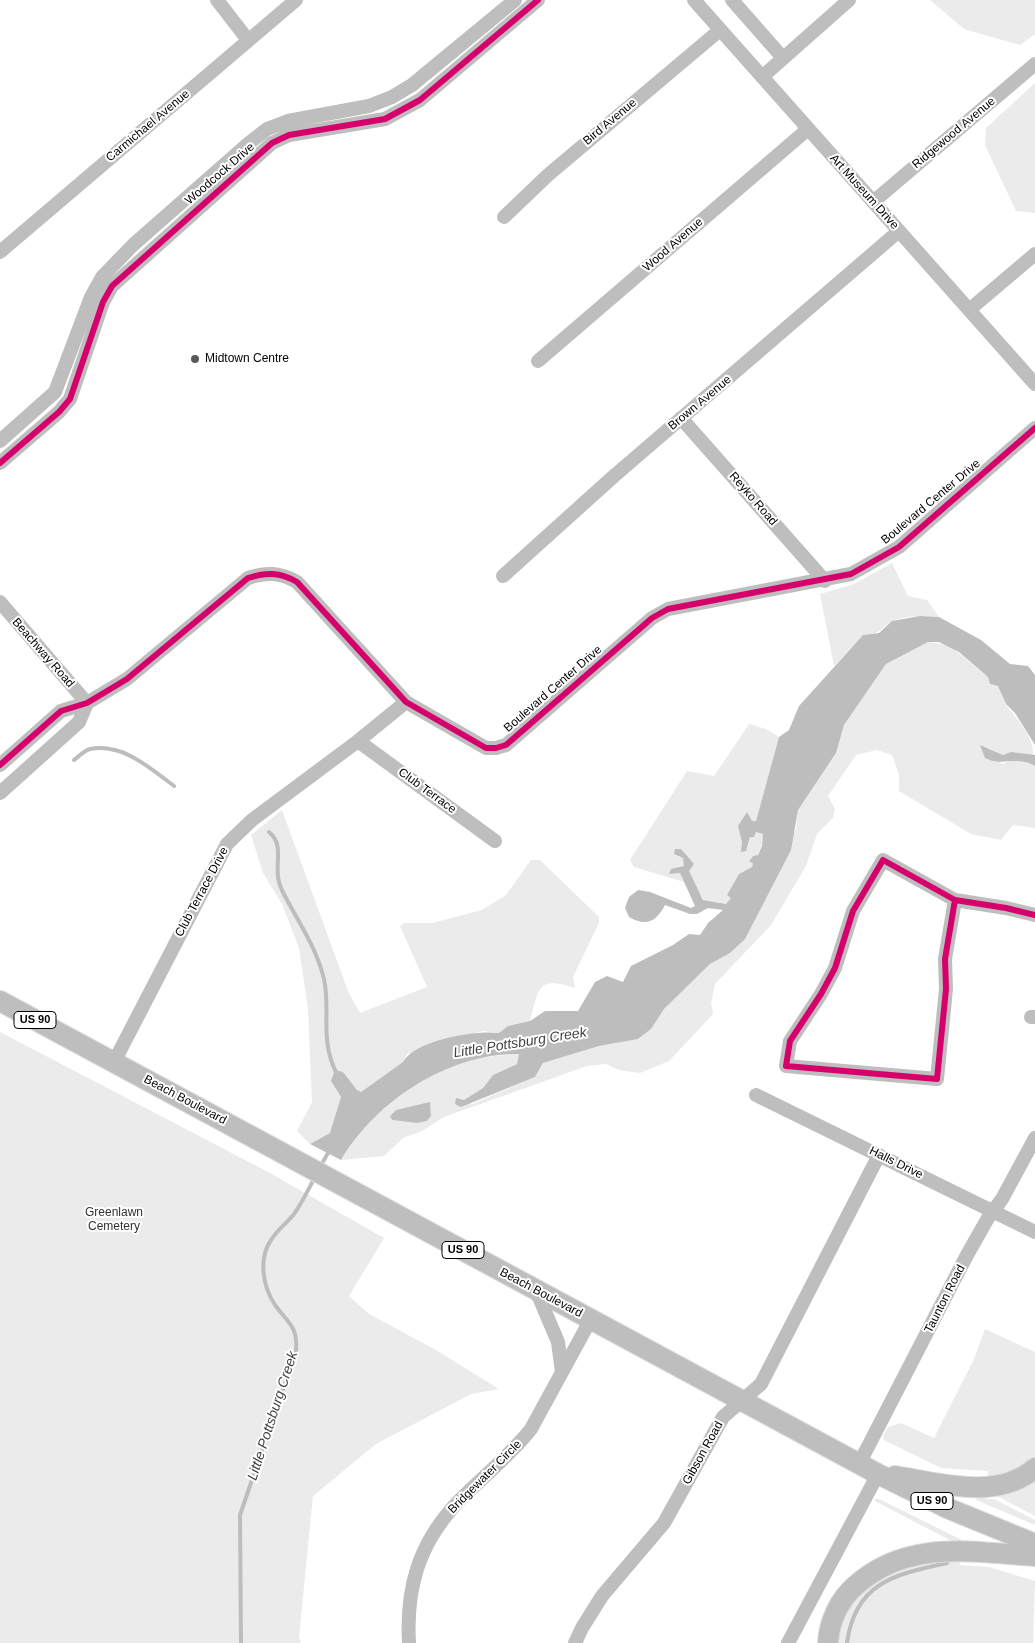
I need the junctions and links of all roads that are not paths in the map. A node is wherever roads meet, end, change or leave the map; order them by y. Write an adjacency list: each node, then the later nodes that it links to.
1 (217, 0): 9 (street)
2 (296, 0): 9 (street, Carmichael Avenue)
3 (515, 0): 24 (street, Woodcock Drive)
4 (538, 0): 25 (street, Woodcock Drive)
5 (694, 0): 8 (street, Art Museum Drive)
6 (732, 0): 10 (street)
7 (849, 0): 10 (street)
8 (720, 30): 12 (street, Art Museum Drive); 15 (street, Bird Avenue)
9 (248, 40): 17 (street, Carmichael Avenue)
10 (783, 58): 12 (street)
11 (1035, 64): 14 (street, Ridgewood Avenue)
12 (762, 77): 13 (street, Art Museum Drive)
13 (808, 129): 14 (street, Art Museum Drive); 20 (street, Wood Avenue)
14 (873, 202): 16 (street, Art Museum Drive)
15 (504, 217)
16 (899, 231): 19 (street, Art Museum Drive); 22 (street, Brown Avenue)
17 (0, 252)
18 (1035, 254): 19 (street)
19 (969, 310): 21 (street, Art Museum Drive)
20 (538, 361)
21 (1035, 384)
22 (681, 418): 26 (street, Brown Avenue); 27 (street, Reyko Road)
23 (1035, 428): 27 (street, Boulevard Center Drive)
24 (0, 441)
25 (0, 463)
26 (503, 576)
27 (825, 581): 29 (street, Boulevard Center Drive)
28 (0, 602): 30 (street, Beachway Road)
29 (406, 702): 30 (street, Boulevard Center Drive); 31 (street, Club Terrace Drive)
30 (87, 703): 32 (street, Boulevard Center Drive); 33 (street)
31 (358, 741): 34 (street, Club Terrace); 38 (street, Club Terrace Drive)
32 (0, 765)
33 (0, 793)
34 (495, 841)
35 (955, 900): 35 (street); 36 (street)
36 (1035, 915)
37 (0, 1001): 38 (highway, Beach Boulevard / US 90)
38 (114, 1062): 44 (highway, Beach Boulevard / US 90)
39 (756, 1095): 41 (street, Halls Drive)
40 (1035, 1138): 42 (street, Taunton Road)
41 (879, 1154): 42 (street, Halls Drive); 47 (street, Gibson Road)
42 (993, 1212): 43 (street, Halls Drive); 48 (street, Taunton Road)
43 (1035, 1232)
44 (536, 1290): 45 (highway, Beach Boulevard / US 90); 46 (street)
45 (590, 1319): 46 (street, Bridgewater Circle); 47 (highway, Beach Boulevard / US 90)
46 (562, 1373): 53 (street, Bridgewater Circle)
47 (741, 1400): 48 (highway, Beach Boulevard / US 90); 54 (street, Gibson Road)
48 (860, 1464): 50 (highway, Beach Boulevard / US 90)
49 (1035, 1468): 50 (highway)
50 (878, 1474): 51 (highway, Beach Boulevard / US 90); 55 (street)
51 (1035, 1544)
52 (1035, 1556): 56 (highway)
53 (409, 1643)
54 (575, 1643)
55 (788, 1643)
56 (828, 1643)

